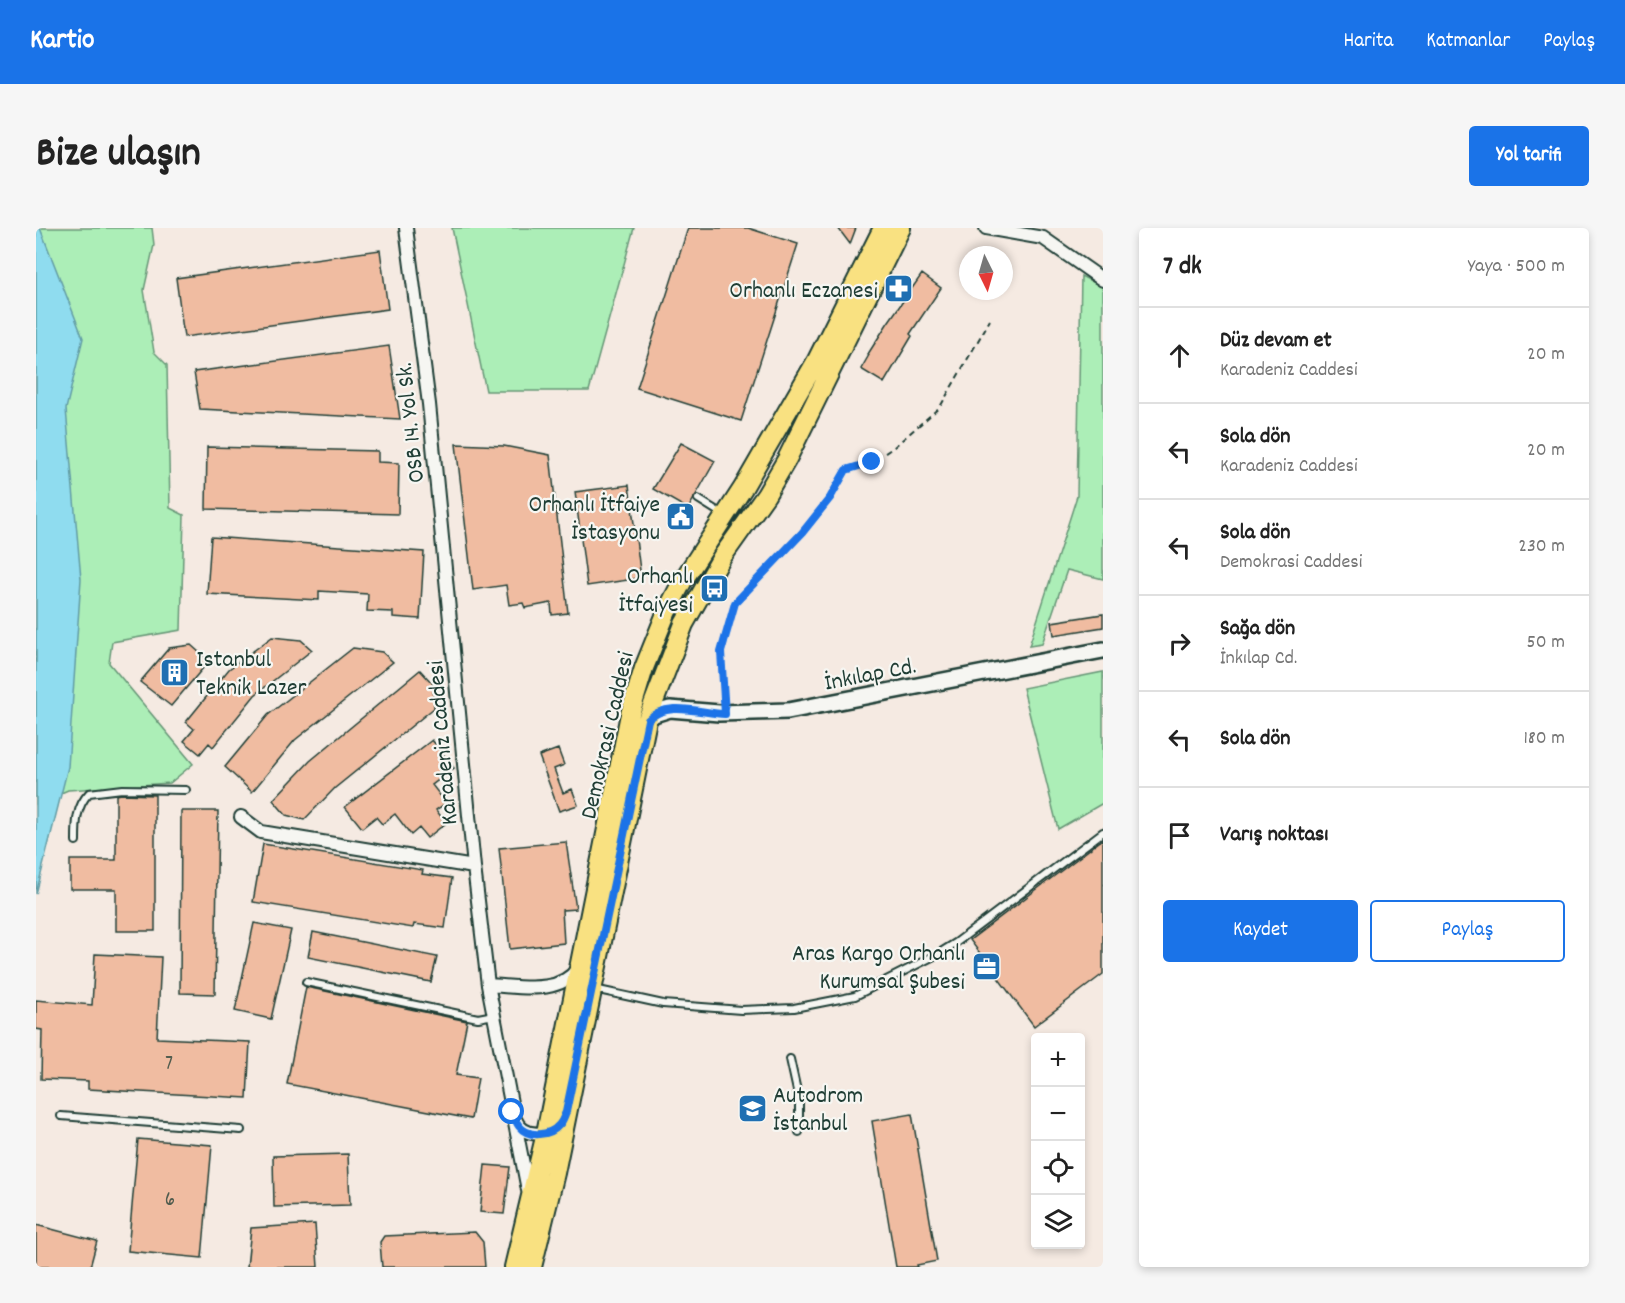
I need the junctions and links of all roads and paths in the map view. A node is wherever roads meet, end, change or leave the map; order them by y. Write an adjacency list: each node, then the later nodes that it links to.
1 (406, 228): 10 (street, OSB 14. Yol Sk.)
2 (883, 228): 9 (main road, Demokrasi Caddesi)
3 (901, 228): 8 (main road, Demokrasi Caddesi)
4 (986, 228): 5 (street)
5 (1103, 280)
6 (990, 320): 15 (path)
7 (698, 500): 9 (lane)
8 (756, 510): 9 (main road); 13 (main road, Demokrasi Caddesi)
9 (725, 516): 12 (main road, Demokrasi Caddesi)
10 (450, 614): 21 (street, Karadeniz Caddesi)
11 (1103, 650): 15 (street, İnkılap Cd.)
12 (644, 668): 16 (main road); 22 (main road, Demokrasi Caddesi)
13 (663, 678): 14 (street); 16 (main road, Demokrasi Caddesi)
14 (684, 710): 15 (street, İnkılap Cd.); 16 (street, İnkılap Cd.)
15 (725, 714)
16 (648, 720): 25 (main road, Demokrasi Caddesi)
17 (186, 790): 20 (lane)
18 (241, 817): 21 (street, Karadeniz Caddesi)
19 (1103, 832): 25 (lane)
20 (76, 842)
21 (474, 867): 24 (street, Karadeniz Caddesi)
22 (580, 965): 24 (street); 33 (main road, Demokrasi Caddesi)
23 (306, 982): 26 (lane)
24 (488, 985): 26 (street, Karadeniz Caddesi)
25 (593, 988): 29 (main road, Demokrasi Caddesi)
26 (494, 1015): 28 (street, Karadeniz Caddesi)
27 (790, 1059): 32 (lane)
28 (512, 1112): 33 (street); 34 (street, Karadeniz Caddesi)
29 (566, 1112): 33 (street); 36 (main road, Demokrasi Caddesi)
30 (61, 1116): 31 (lane)
31 (241, 1130)
32 (799, 1132)
33 (546, 1133): 34 (main road, Demokrasi Caddesi)
34 (527, 1210): 35 (main road, Demokrasi Caddesi)
35 (514, 1267)
36 (532, 1267)

